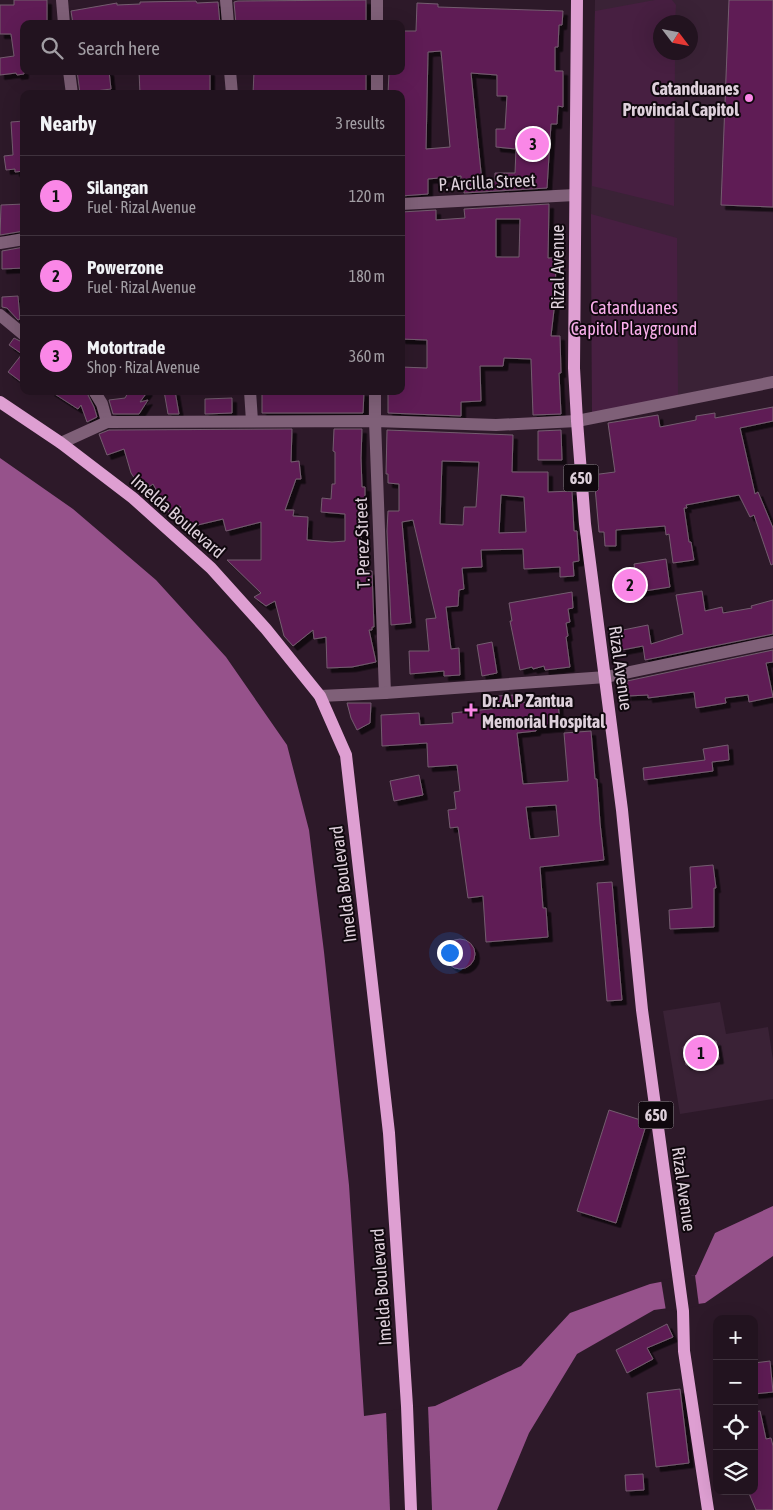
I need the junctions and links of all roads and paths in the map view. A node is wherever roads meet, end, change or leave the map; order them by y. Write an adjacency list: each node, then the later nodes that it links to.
1 (62, 0): 5 (street)
2 (226, 0): 6 (street)
3 (377, 0): 7 (street)
4 (577, 0): 14 (main road, Rizal Avenue / 650)
5 (64, 20)
6 (228, 20)
7 (377, 20)
8 (70, 75): 11 (street)
9 (230, 75): 12 (street)
10 (377, 75): 13 (street)
11 (71, 90)
12 (232, 90)
13 (377, 90)
14 (575, 195): 15 (street, P. Arcilla Street); 27 (main road, Rizal Avenue / 650)
15 (405, 204)
16 (20, 240): 17 (street)
17 (0, 242)
18 (0, 315): 19 (street)
19 (20, 332)
20 (773, 382): 27 (street)
21 (96, 395): 28 (street)
22 (250, 395): 25 (street)
23 (375, 395): 26 (street, T. Perez Street)
24 (0, 402): 29 (main road, Imelda Boulevard)
25 (252, 421): 26 (street); 28 (street)
26 (375, 421): 27 (street); 32 (street, T. Perez Street)
27 (576, 421): 31 (main road, Rizal Avenue / 650)
28 (107, 422): 29 (street)
29 (61, 443): 33 (main road, Imelda Boulevard)
30 (773, 642): 31 (street)
31 (606, 677): 32 (street); 35 (main road, Rizal Avenue / 650)
32 (385, 693): 33 (street)
33 (320, 696): 34 (main road, Imelda Boulevard)
34 (411, 1510)
35 (708, 1510)

